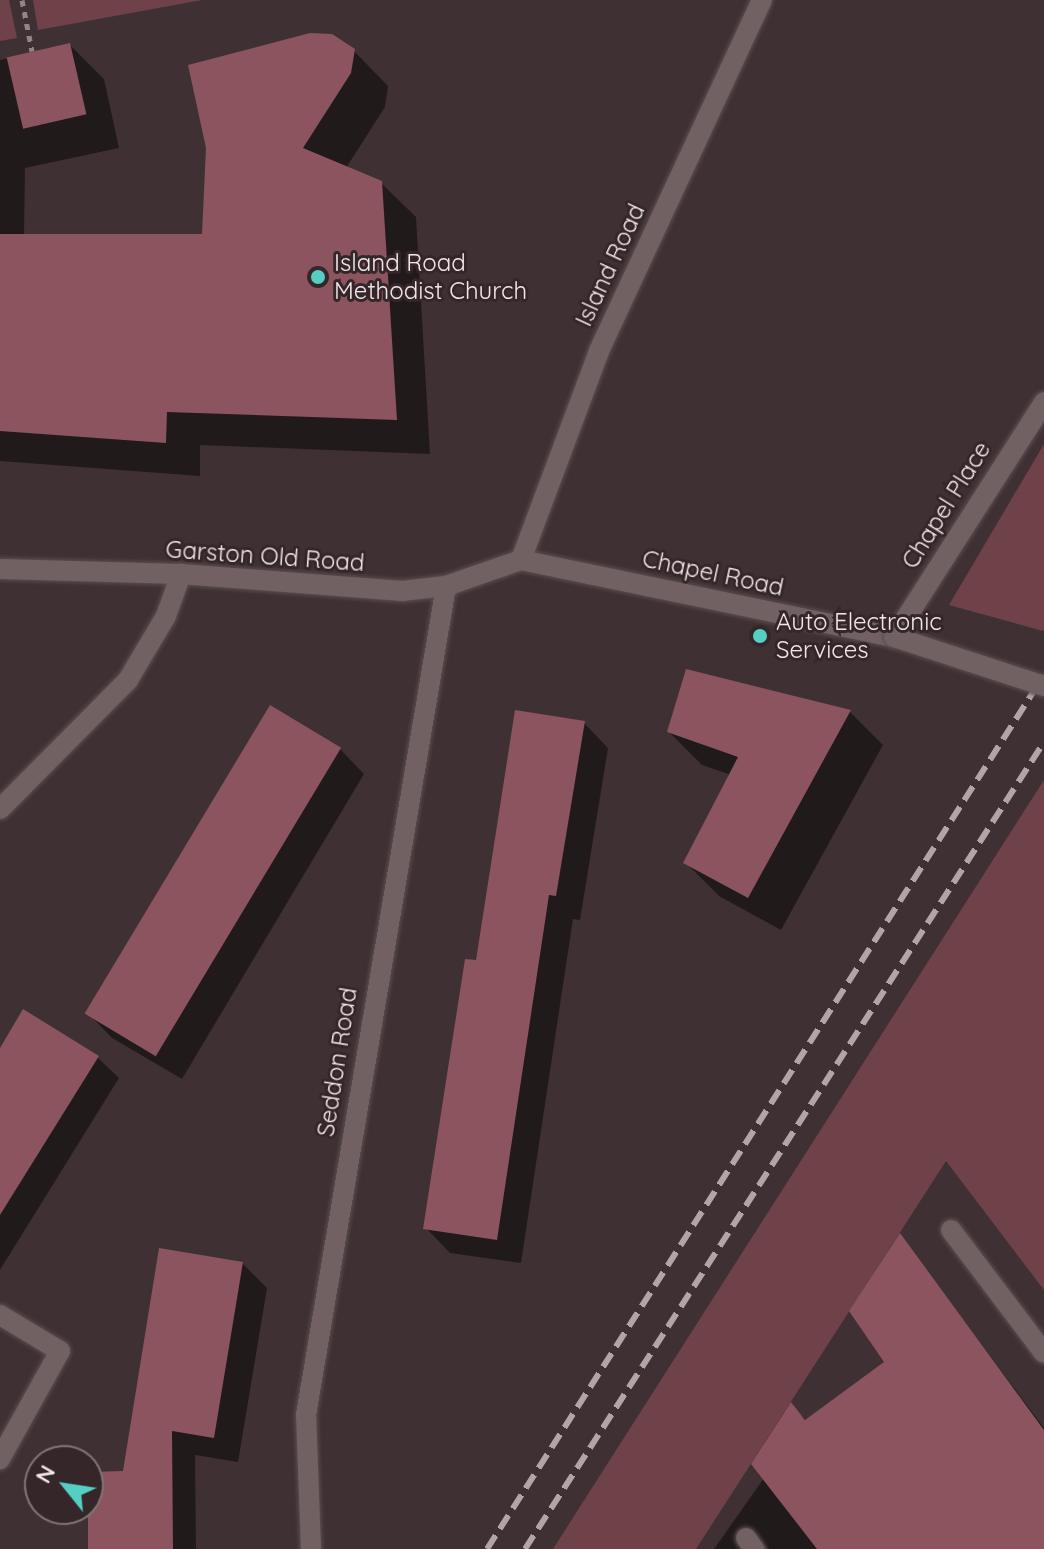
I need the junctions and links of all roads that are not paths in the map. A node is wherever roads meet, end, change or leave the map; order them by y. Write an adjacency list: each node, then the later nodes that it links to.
1 (762, 0): 3 (street, Island Road)
2 (1044, 402): 7 (street, Chapel Place)
3 (521, 560): 6 (street, Garston Old Road); 7 (street, Chapel Road)
4 (0, 569): 5 (street, Garston Old Road)
5 (181, 574): 6 (street, Garston Old Road); 9 (street)
6 (446, 586): 14 (street, Seddon Road)
7 (894, 637): 8 (street, Chapel Road, bridge)
8 (1044, 686)
9 (0, 809)
10 (951, 1230): 12 (street)
11 (0, 1315): 13 (street)
12 (1044, 1353)
13 (0, 1459)
14 (311, 1549)

